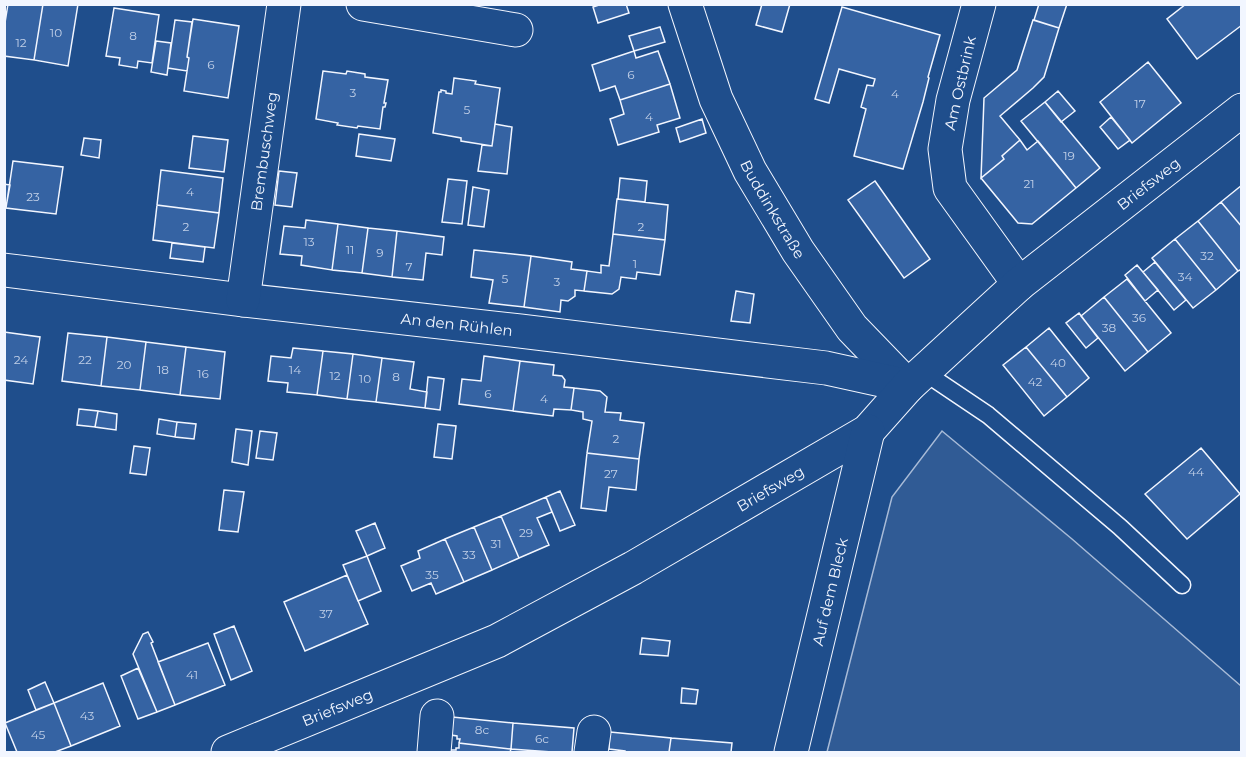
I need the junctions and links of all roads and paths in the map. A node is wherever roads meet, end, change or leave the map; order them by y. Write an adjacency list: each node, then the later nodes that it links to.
1 (284, 4): 9 (street, Brembuschweg)
2 (363, 4): 5 (street)
3 (685, 4): 10 (street, Buddinkstraße)
4 (979, 4): 8 (street, Am Ostbrink)
5 (516, 30)
6 (1242, 110): 8 (street, Briefsweg)
7 (4, 270): 9 (street, An den Rühlen)
8 (1019, 284): 10 (street, Briefsweg)
9 (243, 300): 10 (street, An den Rühlen)
10 (916, 379): 11 (street, Briefsweg); 12 (lane)
11 (868, 431): 14 (street, Briefsweg); 16 (street, Auf dem Bleck)
12 (1182, 585)
13 (437, 716): 15 (street)
14 (228, 753)
15 (434, 753)
16 (791, 753)

